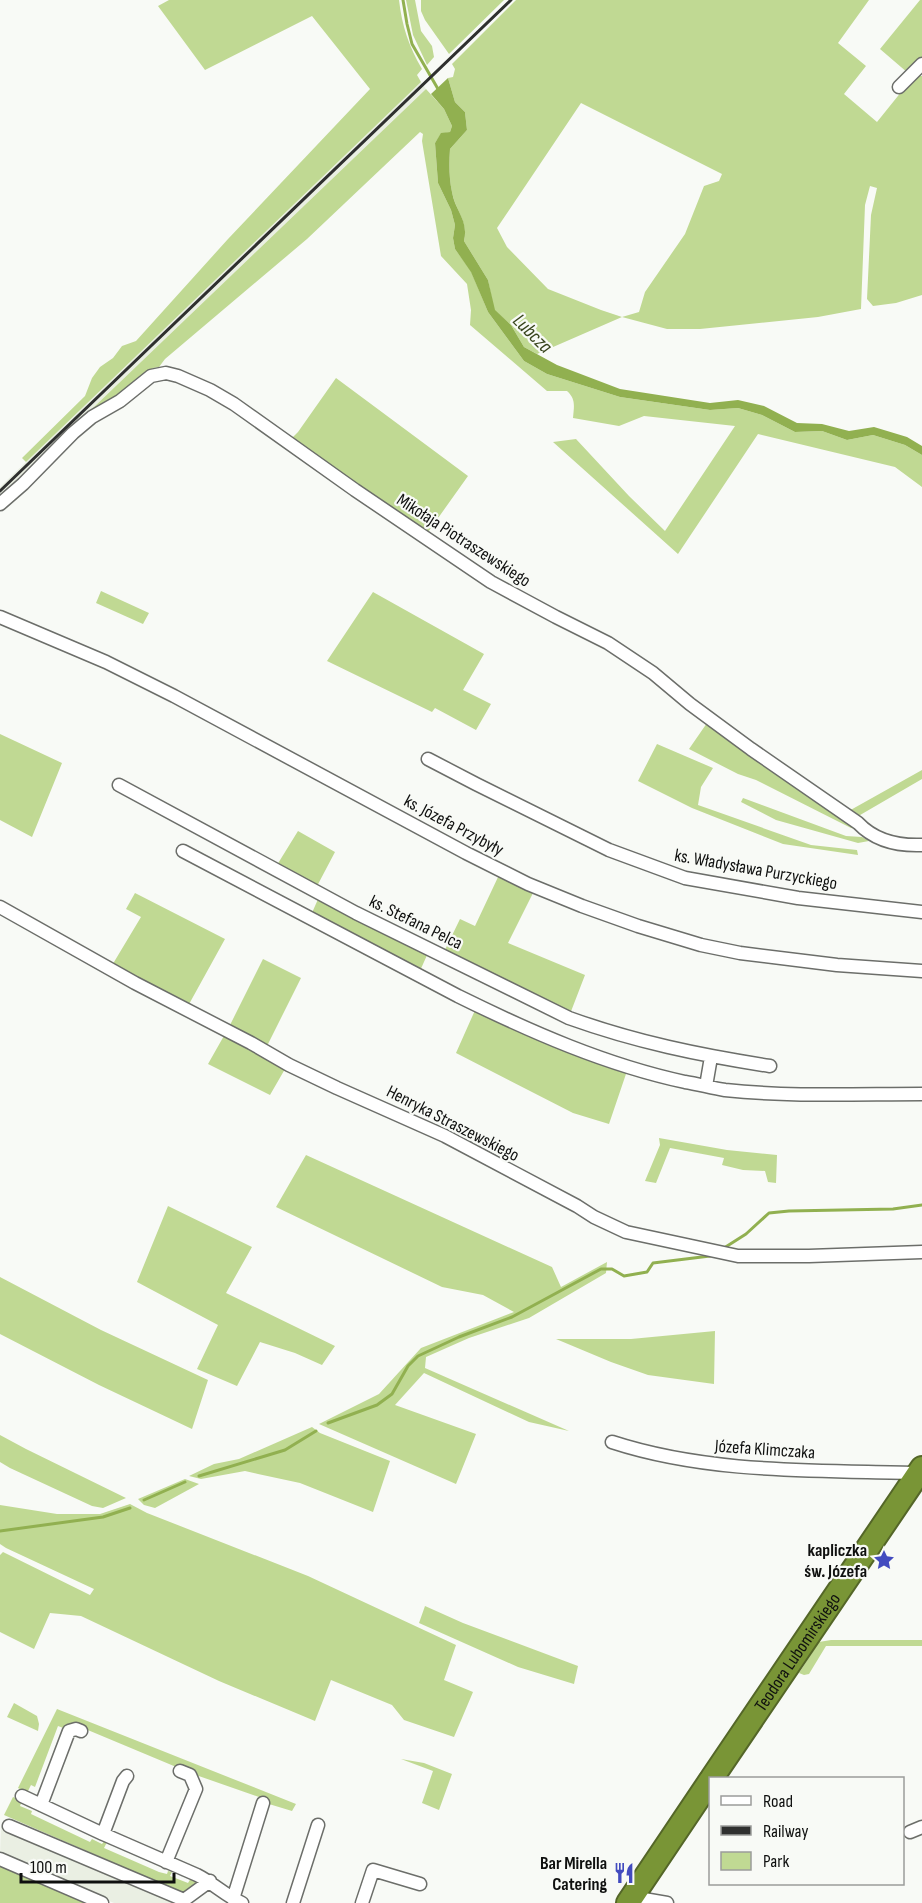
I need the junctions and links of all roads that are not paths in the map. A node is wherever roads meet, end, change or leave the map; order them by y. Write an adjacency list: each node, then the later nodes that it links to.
1 (922, 64): 2 (street)
2 (899, 87)
3 (0, 504): 7 (street, Mikołaja Piotraszewskiego)
4 (0, 617): 11 (street, ks. Józefa Przybyły)
5 (428, 759): 10 (street, ks. Władysława Purzyckiego)
6 (119, 784): 12 (street, ks. Stefana Pelca)
7 (922, 845)
8 (183, 851): 14 (street)
9 (0, 907): 16 (street, Henryka Straszewskiego)
10 (922, 912)
11 (922, 971)
12 (711, 1057): 13 (street, ks. Stefana Pelca); 14 (street)
13 (770, 1066)
14 (706, 1086): 15 (street)
15 (922, 1094)
16 (922, 1252)
17 (612, 1442): 18 (street, Józefa Klimczaka)
18 (920, 1471): 22 (highway, Teodora Lubomirskiego)
19 (81, 1731): 26 (street)
20 (180, 1771): 31 (street)
21 (127, 1776): 29 (street)
22 (713, 1777)
23 (709, 1783): 34 (highway, Teodora Lubomirskiego)
24 (22, 1796): 26 (street)
25 (263, 1803): 36 (street)
26 (41, 1805): 29 (street)
27 (318, 1825): 38 (street)
28 (9, 1826): 35 (street)
29 (103, 1834): 31 (street)
30 (0, 1859): 37 (street)
31 (166, 1862): 32 (street)
32 (210, 1881): 35 (street); 36 (street)
33 (420, 1884): 39 (street)
34 (630, 1900): 40 (street)
35 (184, 1901)
36 (238, 1901)
37 (102, 1903)
38 (293, 1903)
39 (362, 1903)
40 (667, 1903)

